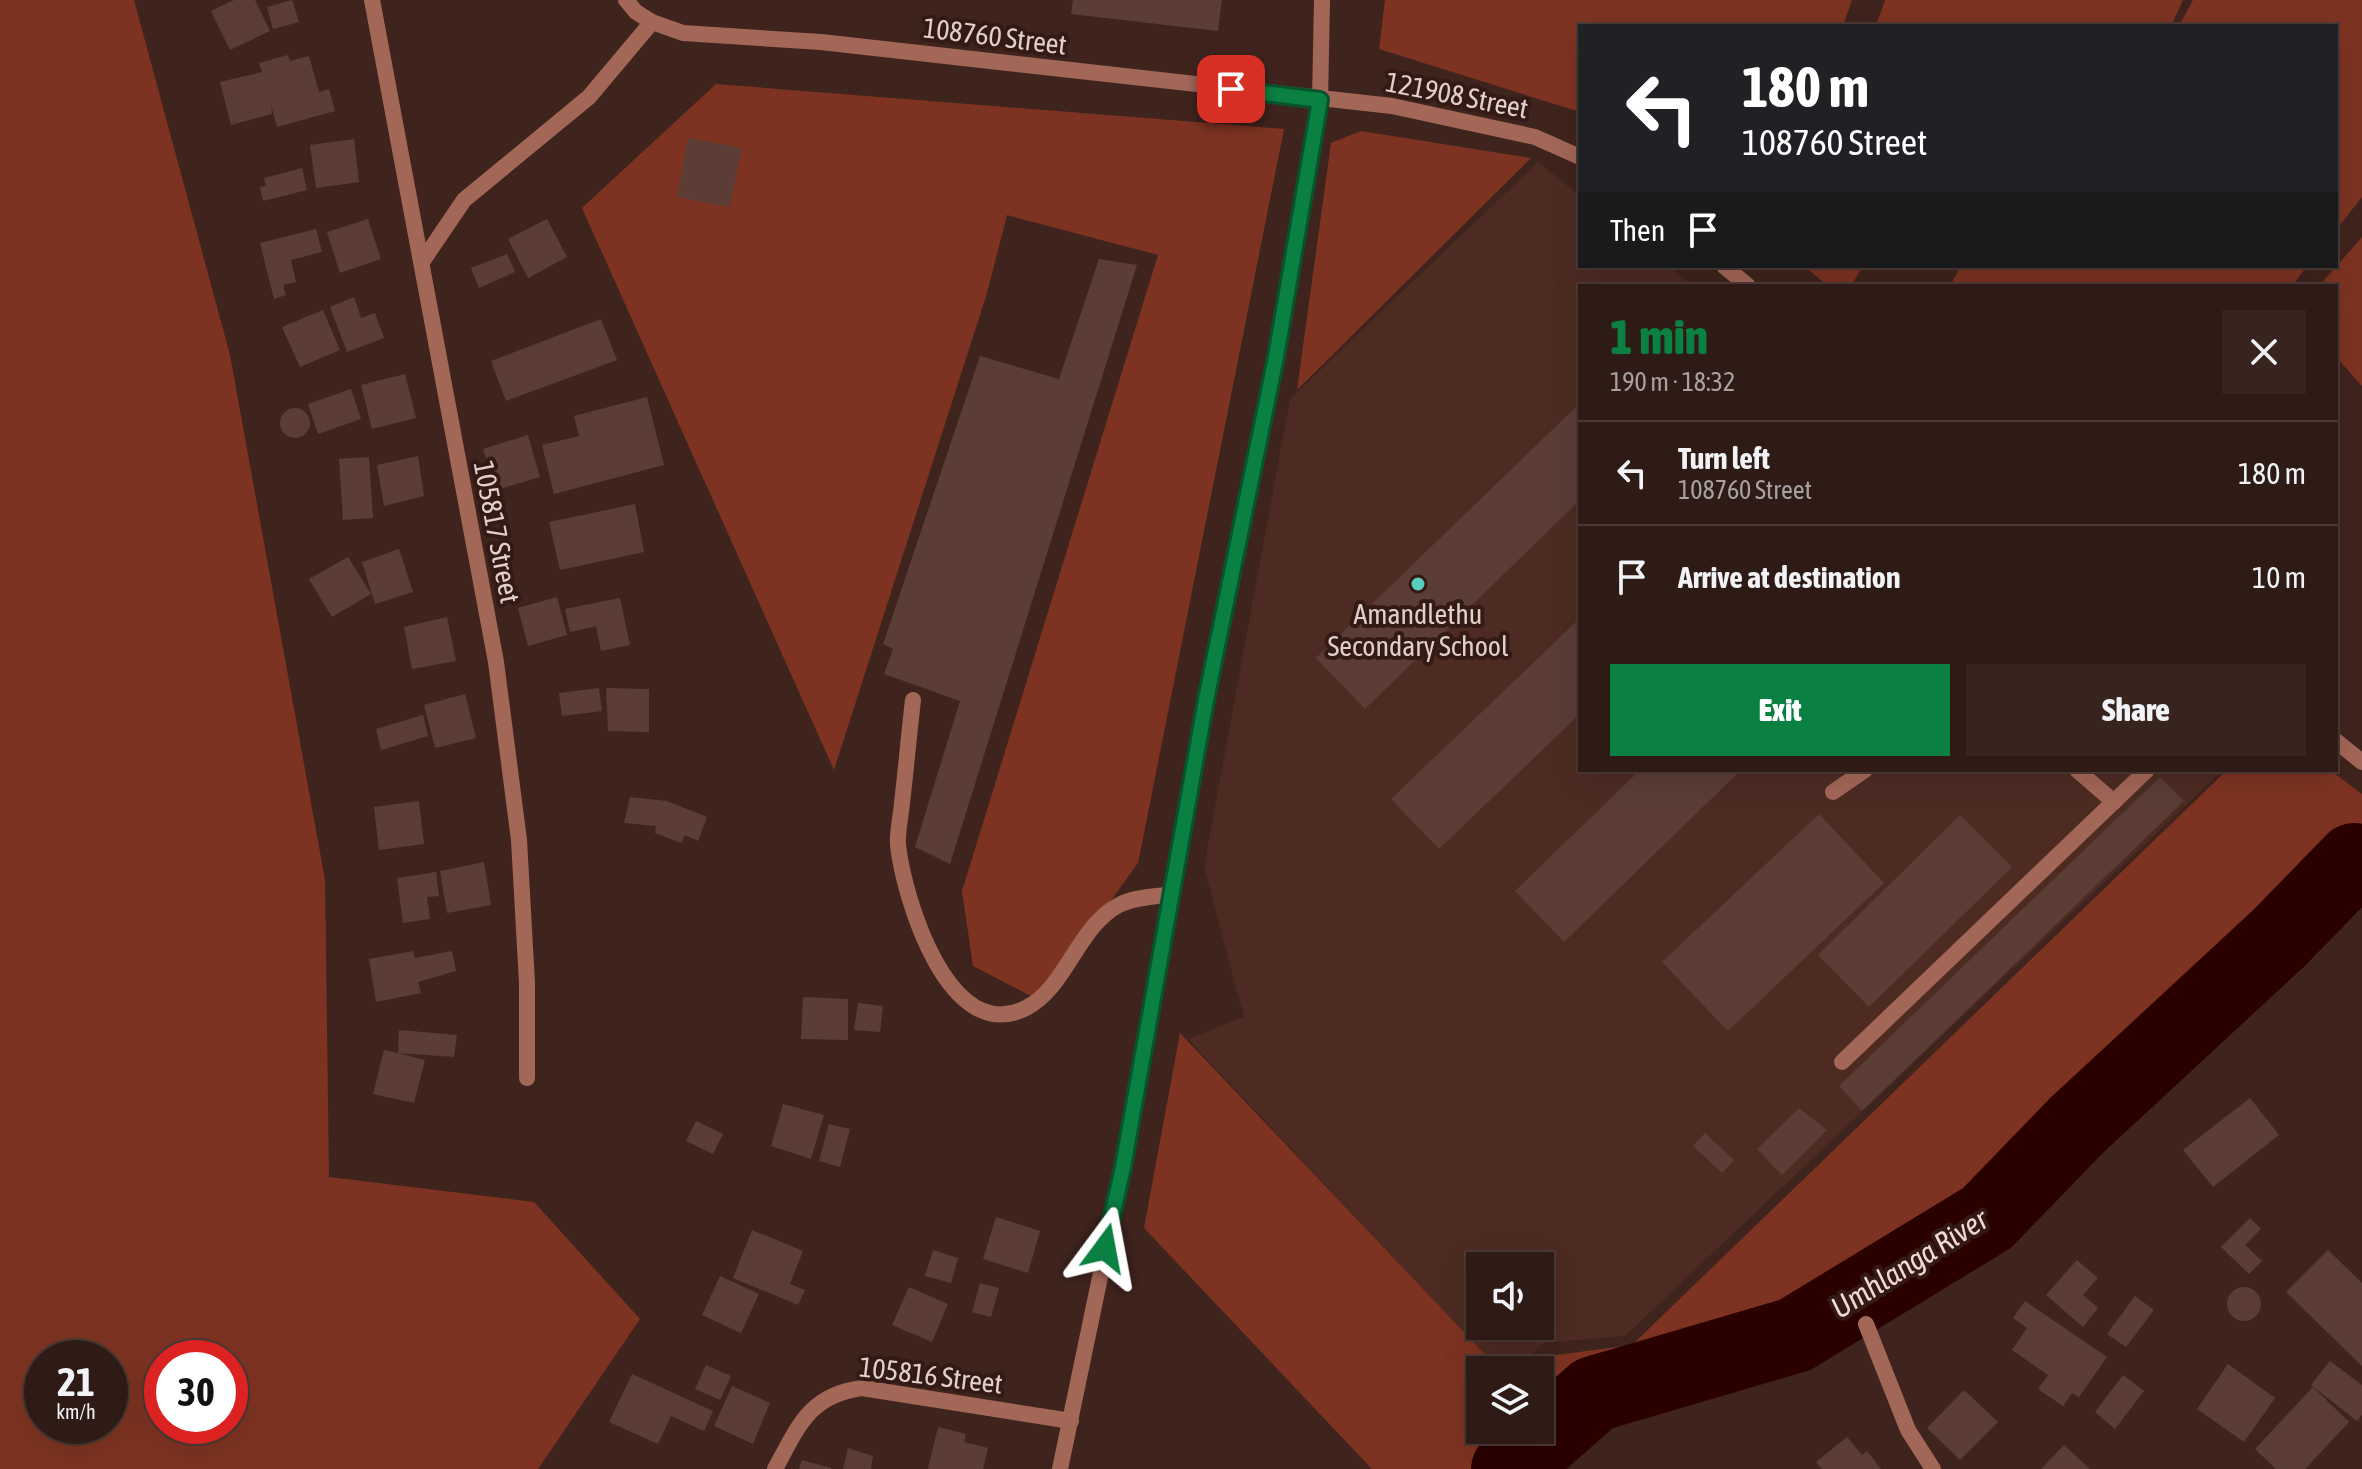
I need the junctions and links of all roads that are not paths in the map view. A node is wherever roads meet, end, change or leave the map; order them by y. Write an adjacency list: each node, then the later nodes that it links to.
1 (372, 0): 7 (street, 105817 Street)
2 (626, 0): 4 (street, 108760 Street)
3 (1322, 0): 5 (street)
4 (652, 22): 5 (street, 108760 Street); 7 (street)
5 (1320, 100): 6 (street, 121908 Street); 18 (street)
6 (1578, 156)
7 (422, 262): 20 (street, 105817 Street)
8 (1726, 268): 9 (street)
9 (1746, 284)
10 (913, 700): 18 (street)
11 (2338, 743): 12 (street)
12 (2362, 762)
13 (1862, 772): 16 (street)
14 (2079, 772): 17 (street)
15 (2145, 772): 17 (street)
16 (1833, 792)
17 (2114, 802): 19 (street)
18 (1172, 894): 22 (street)
19 (1842, 1062)
20 (527, 1078)
21 (1866, 1324): 25 (street)
22 (1071, 1421): 23 (street, 105816 Street); 24 (street)
23 (775, 1469)
24 (1060, 1469)
25 (1933, 1469)

